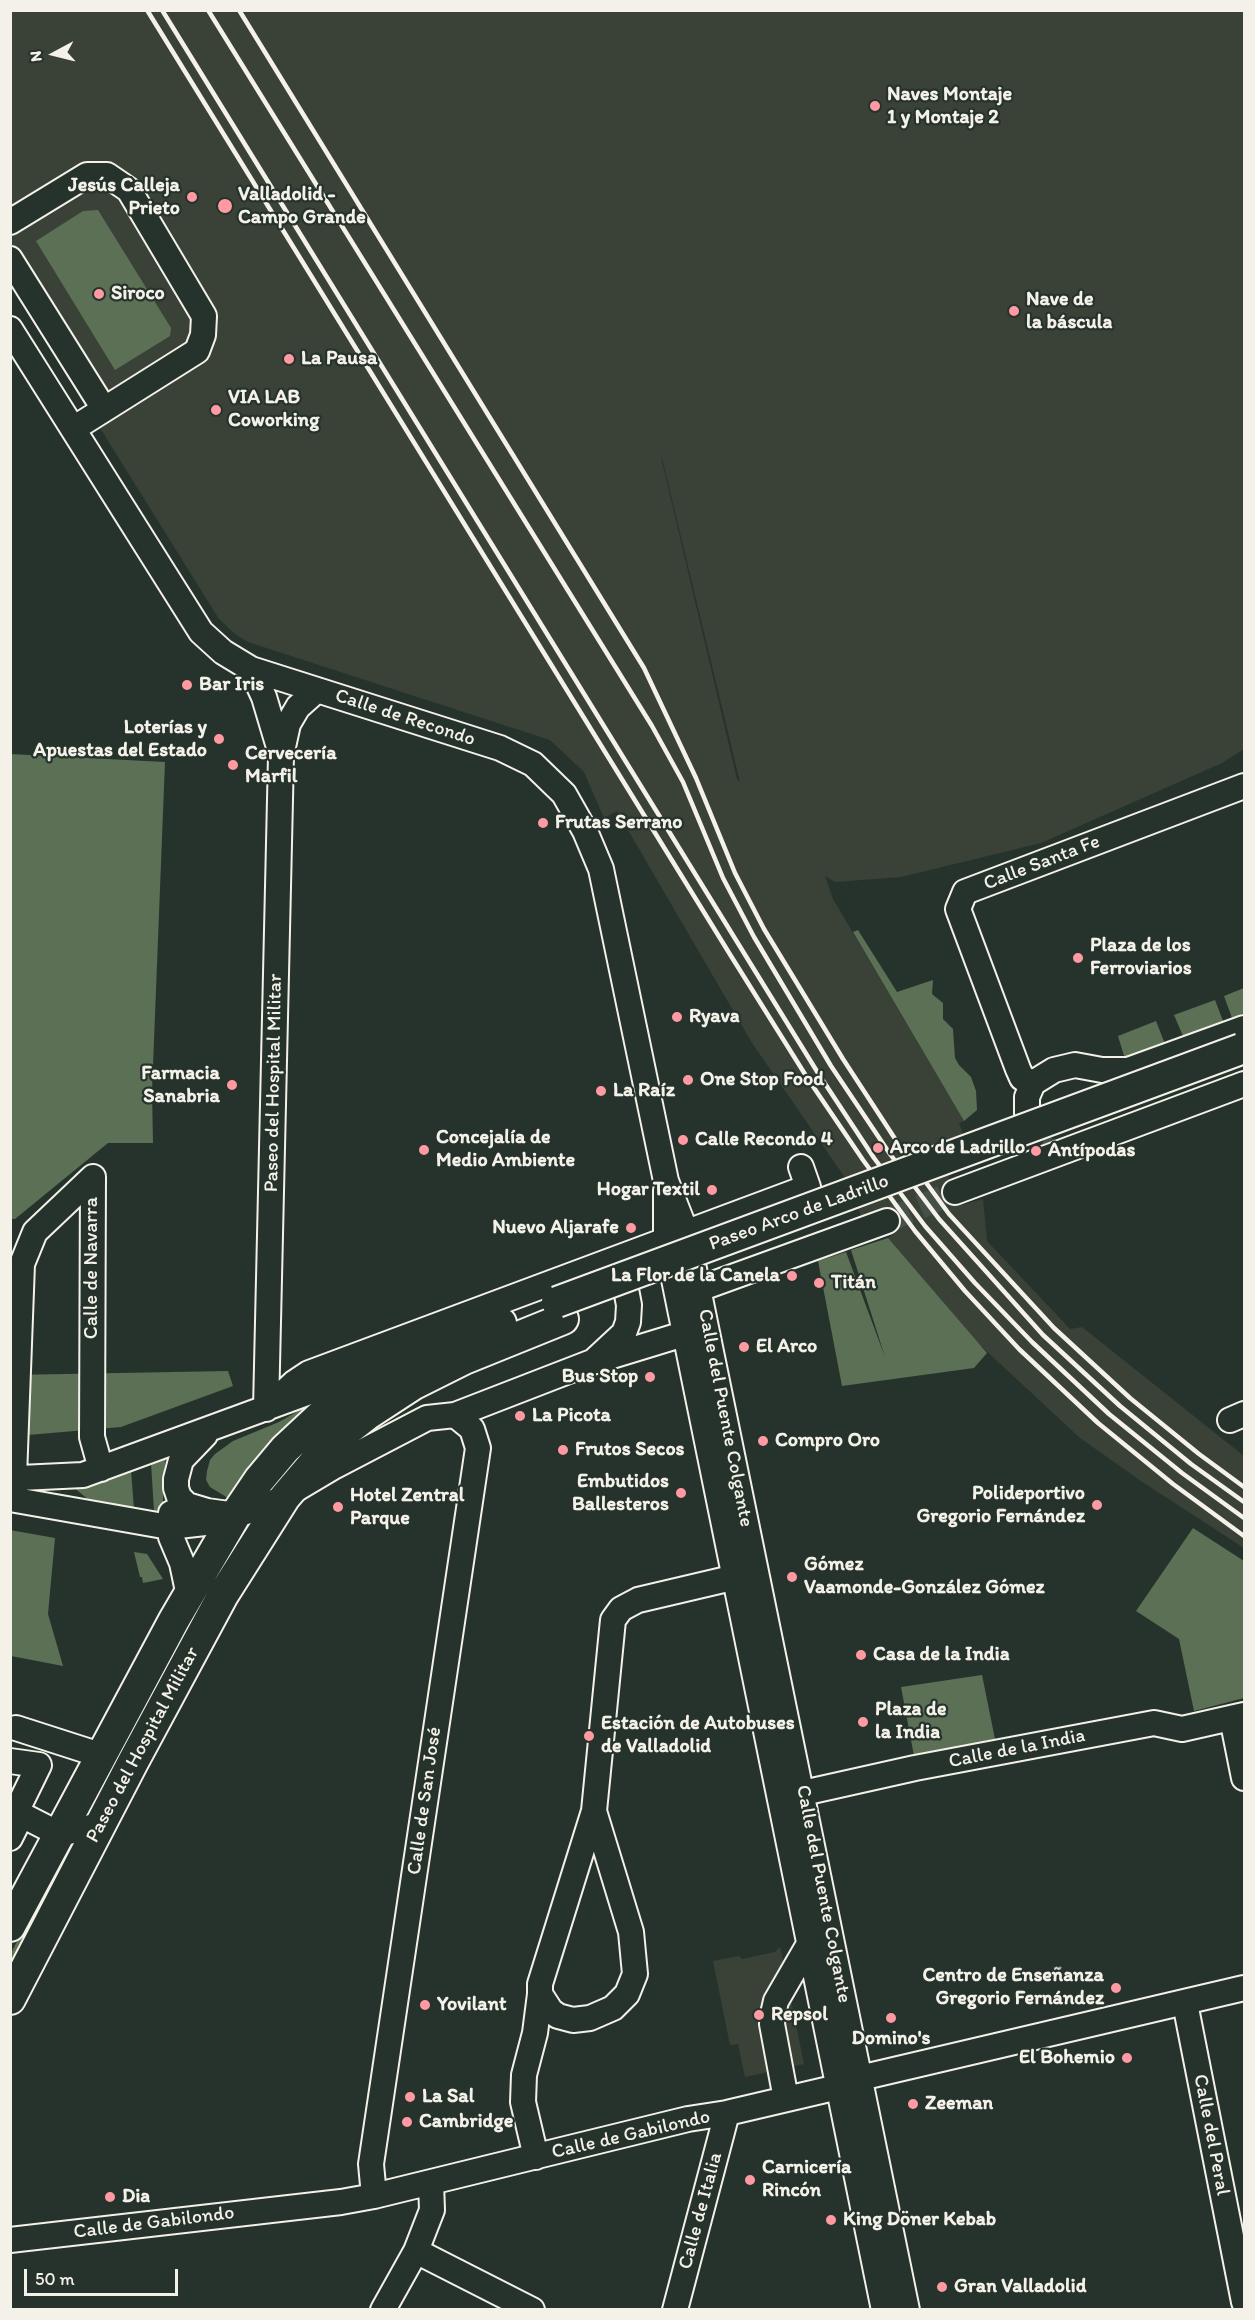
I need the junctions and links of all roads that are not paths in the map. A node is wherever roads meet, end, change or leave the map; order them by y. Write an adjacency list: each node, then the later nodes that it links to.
1 (10, 222): 4 (street)
2 (10, 259): 4 (street)
3 (10, 329): 5 (street, Calle de Recondo)
4 (104, 409): 5 (street)
5 (73, 429): 6 (street, Calle de Recondo)
6 (250, 669): 7 (street, Calle de Recondo); 8 (street, Paseo del Hospital Militar)
7 (317, 690): 8 (street, Paseo del Hospital Militar); 17 (street, Calle de Recondo)
8 (281, 756): 24 (street, Paseo del Hospital Militar)
9 (1245, 786): 11 (street, Calle Santa Fe)
10 (1244, 1048): 11 (street); 20 (main road, Paseo Arco de Ladrillo)
11 (1033, 1083): 13 (street)
12 (1245, 1084): 15 (street)
13 (1027, 1113)
14 (801, 1167): 17 (street, Paseo Arco de Ladrillo)
15 (955, 1192)
16 (887, 1221): 19 (street, Paseo Arco de Ladrillo)
17 (676, 1236): 18 (street, Paseo Arco de Ladrillo); 19 (street, Calle del Puente Colgante); 21 (street, Calle del Puente Colgante)
18 (602, 1265): 22 (street, Paseo Arco de Ladrillo); 24 (street, Paseo Arco de Ladrillo)
19 (699, 1290): 21 (street, Calle del Puente Colgante)
20 (560, 1310): 23 (main road, Paseo Arco de Ladrillo); 30 (main road, Paseo Arco de Ladrillo)
21 (696, 1330): 22 (street, Paseo Arco de Ladrillo); 33 (street, Calle del Puente Colgante); 40 (street, Calle del Puente Colgante)
22 (592, 1362): 25 (street, Paseo Arco de Ladrillo)
23 (394, 1366): 24 (street, Paseo Arco de Ladrillo); 31 (main road, Paseo Arco de Ladrillo)
24 (266, 1410): 26 (street, Paseo Arco de Ladrillo)
25 (455, 1414): 30 (street, Paseo Arco de Ladrillo); 59 (street, Calle de San José)
26 (211, 1429): 27 (street, Paseo Arco de Ladrillo); 29 (street, Paseo Arco de Ladrillo)
27 (101, 1469): 28 (street, Paseo Arco de Ladrillo); 28 (street, Calle de Navarra)
28 (12, 1484): 32 (street, Paseo Arco de Ladrillo)
29 (178, 1497): 31 (street, Paseo Arco de Ladrillo); 32 (street)
30 (285, 1497): 31 (street, Paseo Arco de Ladrillo); 43 (main road, Paseo del Hospital Militar)
31 (236, 1515): 32 (street, Paseo Arco de Ladrillo); 34 (main road, Paseo del Hospital Militar)
32 (169, 1527): 34 (street)
33 (736, 1577): 41 (street); 47 (street, Calle del Puente Colgante)
34 (189, 1596): 37 (main road, Paseo del Hospital Militar)
35 (1238, 1717): 39 (street); 40 (street, Calle de la India)
36 (16, 1728): 37 (street)
37 (100, 1755): 44 (main road, Paseo del Hospital Militar)
38 (10, 1761): 42 (street)
39 (1245, 1778)
40 (803, 1794): 54 (street, Calle del Puente Colgante)
41 (594, 1811): 50 (street); 50 (street)
42 (16, 1812): 44 (street); 45 (street)
43 (100, 1825): 44 (street); 51 (main road, Paseo del Hospital Militar)
44 (59, 1834): 46 (main road, Paseo del Hospital Militar)
45 (10, 1838)
46 (10, 1926)
47 (809, 1944): 48 (street, Calle del Puente Colgante); 53 (street)
48 (817, 1982): 53 (street); 54 (street, Calle del Puente Colgante)
49 (1245, 1988): 52 (street, Calle de Gabilondo)
50 (540, 1994): 57 (street)
51 (10, 1999)
52 (1185, 2003): 54 (street, Calle de Gabilondo); 62 (street, Calle del Peral)
53 (780, 2069): 55 (street)
54 (849, 2083): 55 (street, Calle de Gabilondo); 66 (street, Calle del Puente Colgante); 67 (street, Calle del Puente Colgante)
55 (786, 2099): 56 (street, Calle de Gabilondo)
56 (727, 2113): 57 (street, Calle de Gabilondo); 65 (street, Calle de Italia)
57 (536, 2157): 58 (street, Calle de Gabilondo)
58 (431, 2183): 59 (street, Calle de Gabilondo); 61 (street)
59 (374, 2196): 60 (street, Calle de Gabilondo)
60 (10, 2240)
61 (416, 2251): 63 (street); 64 (street)
62 (1245, 2302)
63 (383, 2310)
64 (532, 2310)
65 (675, 2310)
66 (884, 2310)
67 (907, 2310)

